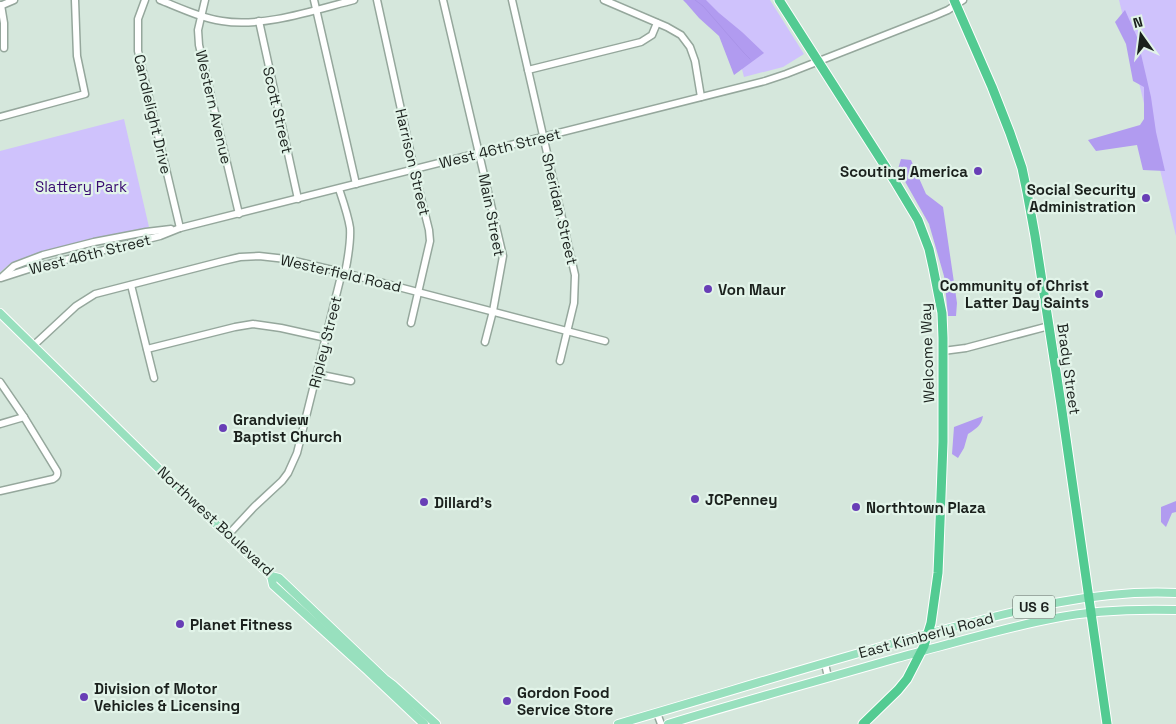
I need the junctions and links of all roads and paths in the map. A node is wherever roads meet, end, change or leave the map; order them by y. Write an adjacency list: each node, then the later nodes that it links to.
1 (14, 0): 14 (street)
2 (75, 0): 23 (street)
3 (146, 0): 31 (street, Candlelight Drive)
4 (160, 0): 16 (street)
5 (205, 0): 16 (street, Western Avenue)
6 (314, 0): 15 (street)
7 (354, 0): 15 (street)
8 (378, 0): 26 (street, Harrison Street)
9 (443, 0): 25 (street, Main Street)
10 (512, 0): 21 (street, Sheridan Street)
11 (604, 0): 18 (street)
12 (779, 0): 20 (highway, Welcome Way)
13 (957, 2): 20 (street, West 46th Street); 39 (highway, Brady Street)
14 (3, 4): 19 (street)
15 (316, 10): 17 (street); 27 (street)
16 (201, 16): 17 (street); 30 (street, Western Avenue)
17 (258, 21): 29 (street, Scott Street)
18 (657, 23): 21 (street); 22 (street)
19 (4, 48)
20 (818, 61): 22 (street, West 46th Street); 46 (highway, Welcome Way)
21 (528, 70): 24 (street, Sheridan Street)
22 (701, 97): 24 (street, West 46th Street)
23 (0, 118)
24 (544, 137): 25 (street, West 46th Street); 40 (street, Sheridan Street)
25 (479, 153): 26 (street, West 46th Street); 36 (street, Main Street)
26 (415, 170): 27 (street, West 46th Street); 35 (street, Harrison Street)
27 (356, 184): 28 (street, West 46th Street)
28 (339, 188): 29 (street, West 46th Street); 32 (street, Ripley Street)
29 (298, 199): 30 (street, West 46th Street)
30 (239, 214): 31 (street, West 46th Street)
31 (180, 228): 33 (street, West 46th Street); 33 (street, West 46th Street)
32 (344, 272): 34 (street, Westerfield Road); 35 (street, Westerfield Road); 41 (street, Ripley Street)
33 (0, 278)
34 (131, 285): 44 (street, Westerfield Road); 45 (street)
35 (418, 292): 36 (street, Westerfield Road); 38 (street, Harrison Street)
36 (493, 311): 40 (street, Westerfield Road); 42 (street, Main Street)
37 (0, 312): 44 (main road, Northwest Boulevard)
38 (411, 323)
39 (1049, 326): 46 (street); 58 (highway, Brady Street)
40 (567, 331): 43 (street, Westerfield Road); 47 (street, Sheridan Street)
41 (326, 338): 45 (street); 48 (street, Ripley Street)
42 (485, 342)
43 (605, 342)
44 (34, 346): 55 (main road, Northwest Boulevard)
45 (147, 349): 49 (street)
46 (943, 351): 61 (highway, Welcome Way)
47 (560, 360)
48 (317, 374): 50 (street); 55 (street, Ripley Street)
49 (154, 378)
50 (351, 381)
51 (0, 382): 52 (street)
52 (24, 417): 53 (street); 54 (street)
53 (0, 424)
54 (0, 492)
55 (228, 535): 56 (main road, Northwest Boulevard)
56 (271, 576): 66 (main road); 67 (main road, Northwest Boulevard)
57 (1176, 592): 58 (main road, East Kimberly Road / US 6)
58 (1088, 597): 60 (highway, Brady Street); 61 (main road, East Kimberly Road / US 6)
59 (1176, 610): 60 (main road, East Kimberly Road / US 6)
60 (1091, 613): 62 (main road, East Kimberly Road / US 6); 72 (highway, Brady Street)
61 (928, 634): 62 (highway, Welcome Way); 63 (main road, East Kimberly Road / US 6)
62 (921, 652): 64 (main road, East Kimberly Road / US 6); 71 (highway, Welcome Way)
63 (825, 664): 64 (street); 65 (main road, US 6)
64 (828, 678): 70 (main road, US 6)
65 (657, 713): 68 (main road, US 6); 69 (street)
66 (424, 724)
67 (436, 724)
68 (618, 724)
69 (661, 724)
70 (668, 724)
71 (862, 724)
72 (1107, 724)

